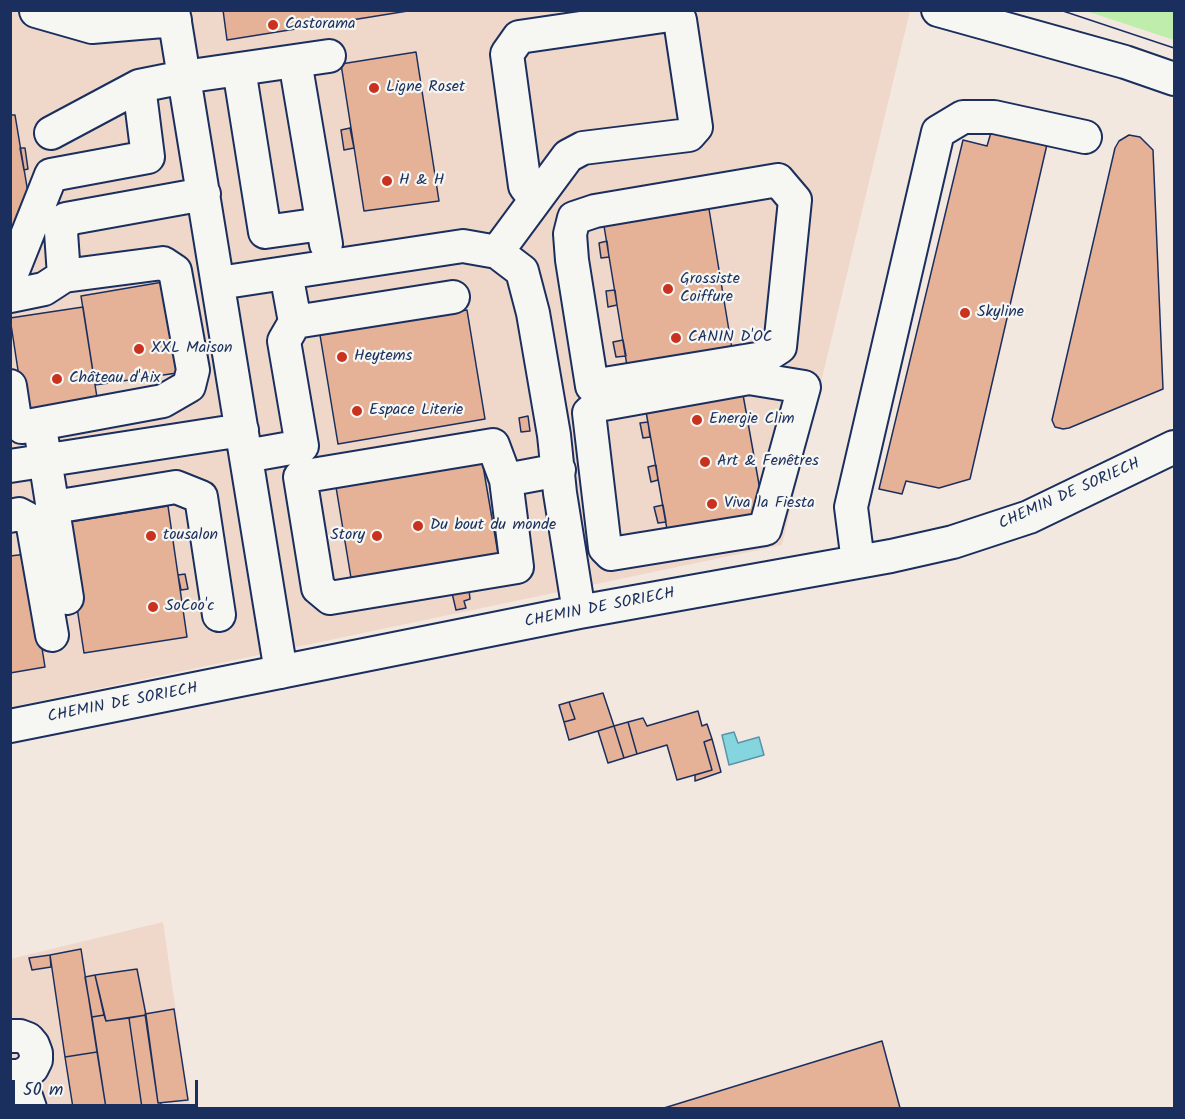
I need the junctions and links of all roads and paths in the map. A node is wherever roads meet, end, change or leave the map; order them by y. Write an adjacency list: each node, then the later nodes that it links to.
1 (938, 10): 8 (street)
2 (29, 13): 3 (street)
3 (174, 15): 7 (street)
4 (329, 56): 5 (street)
5 (295, 61): 6 (street); 14 (street)
6 (239, 69): 7 (street); 14 (street)
7 (184, 77): 9 (street); 12 (street)
8 (1174, 79)
9 (139, 86): 10 (street); 18 (street)
10 (51, 133)
11 (1085, 137): 49 (street)
12 (204, 194): 21 (street); 23 (street)
13 (535, 199): 13 (street); 15 (street)
14 (322, 224): 17 (street)
15 (497, 252): 17 (street); 19 (street)
16 (572, 260): 19 (street); 27 (street); 27 (street)
17 (331, 266): 22 (street)
18 (10, 269)
19 (522, 271): 28 (street)
20 (175, 272): 21 (street); 23 (street); 30 (street)
21 (217, 273): 22 (street); 35 (street)
22 (286, 273): 26 (street)
23 (64, 276): 24 (street)
24 (10, 296)
25 (453, 297): 26 (street)
26 (294, 322): 35 (street)
27 (589, 368): 28 (street)
28 (543, 374): 33 (street)
29 (10, 386): 31 (street)
30 (163, 401): 31 (street); 34 (street)
31 (39, 424): 37 (street)
32 (590, 428): 33 (street); 41 (street); 41 (street)
33 (554, 435): 40 (street)
34 (160, 443): 35 (street); 37 (street); 42 (street)
35 (244, 443): 45 (street)
36 (1174, 447): 49 (street, CHEMIN DE SORIECH)
37 (46, 460): 38 (street); 43 (street)
38 (10, 466)
39 (506, 480): 40 (street); 44 (street); 44 (street)
40 (560, 481): 41 (street); 51 (street)
41 (598, 484)
42 (156, 490): 43 (street); 48 (street)
43 (54, 507): 50 (street)
44 (304, 507): 45 (street)
45 (256, 515): 47 (street)
46 (10, 516): 53 (street)
47 (261, 546): 48 (street); 54 (street)
48 (210, 554): 52 (street)
49 (858, 562): 51 (street, CHEMIN DE SORIECH)
50 (67, 598)
51 (579, 612): 54 (street, CHEMIN DE SORIECH)
52 (219, 615)
53 (52, 635)
54 (281, 672): 55 (street, CHEMIN DE SORIECH)
55 (10, 726)
56 (10, 1036): 57 (street)
57 (15, 1076): 58 (street)
58 (30, 1108)

